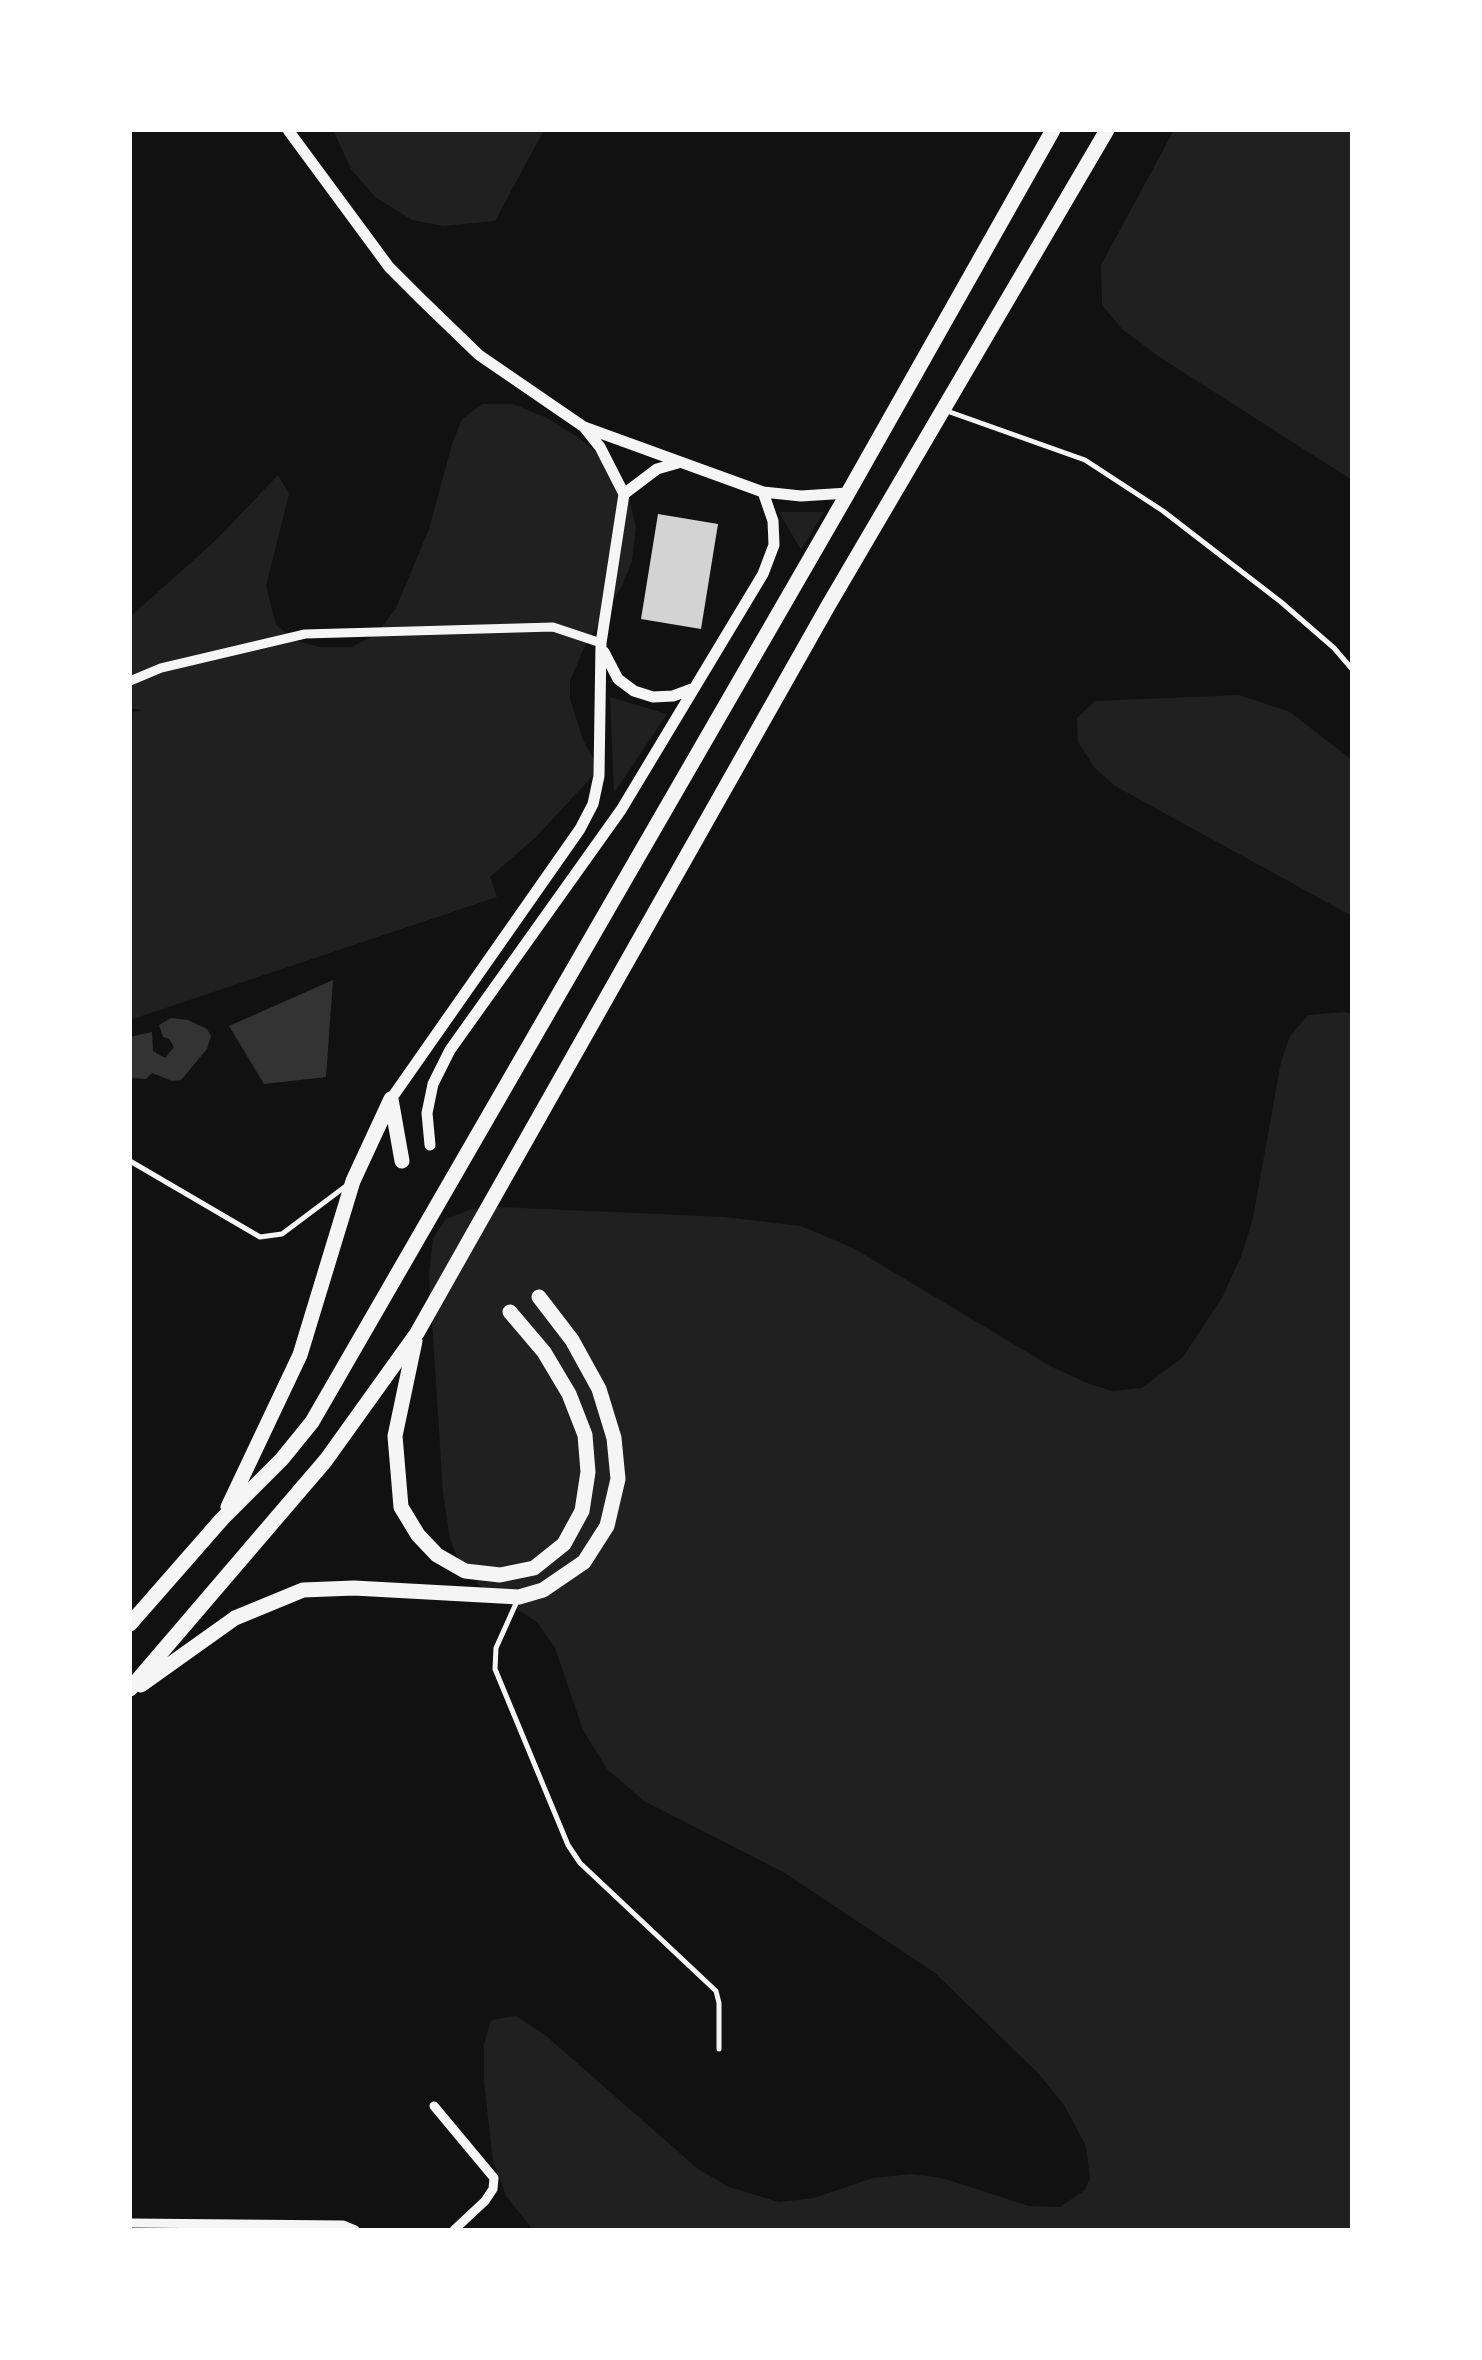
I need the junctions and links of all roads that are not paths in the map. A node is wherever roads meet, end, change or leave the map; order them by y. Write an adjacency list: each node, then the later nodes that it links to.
1 (288, 130): 5 (street)
2 (1053, 130): 8 (main road)
3 (1107, 130): 4 (main road)
4 (942, 409): 11 (lane); 21 (main road)
5 (584, 426): 6 (street); 9 (street)
6 (678, 463): 7 (street); 9 (street)
7 (763, 492): 8 (street); 13 (street)
8 (848, 493): 22 (main road)
9 (624, 494): 10 (street)
10 (601, 643): 12 (street); 13 (street); 14 (street)
11 (1352, 669)
12 (130, 680)
13 (692, 689): 15 (street)
14 (391, 1099): 17 (main road); 18 (main road)
15 (430, 1146)
16 (130, 1161): 18 (lane)
17 (402, 1162)
18 (353, 1181): 22 (main road)
19 (540, 1297): 23 (main road)
20 (510, 1312): 21 (main road)
21 (416, 1332): 25 (main road)
22 (222, 1519): 24 (main road)
23 (519, 1597): 25 (main road); 26 (lane)
24 (130, 1624)
25 (130, 1691)
26 (719, 2049)
27 (434, 2106): 30 (street)
28 (130, 2223): 29 (street)
29 (354, 2230)
30 (454, 2230)

